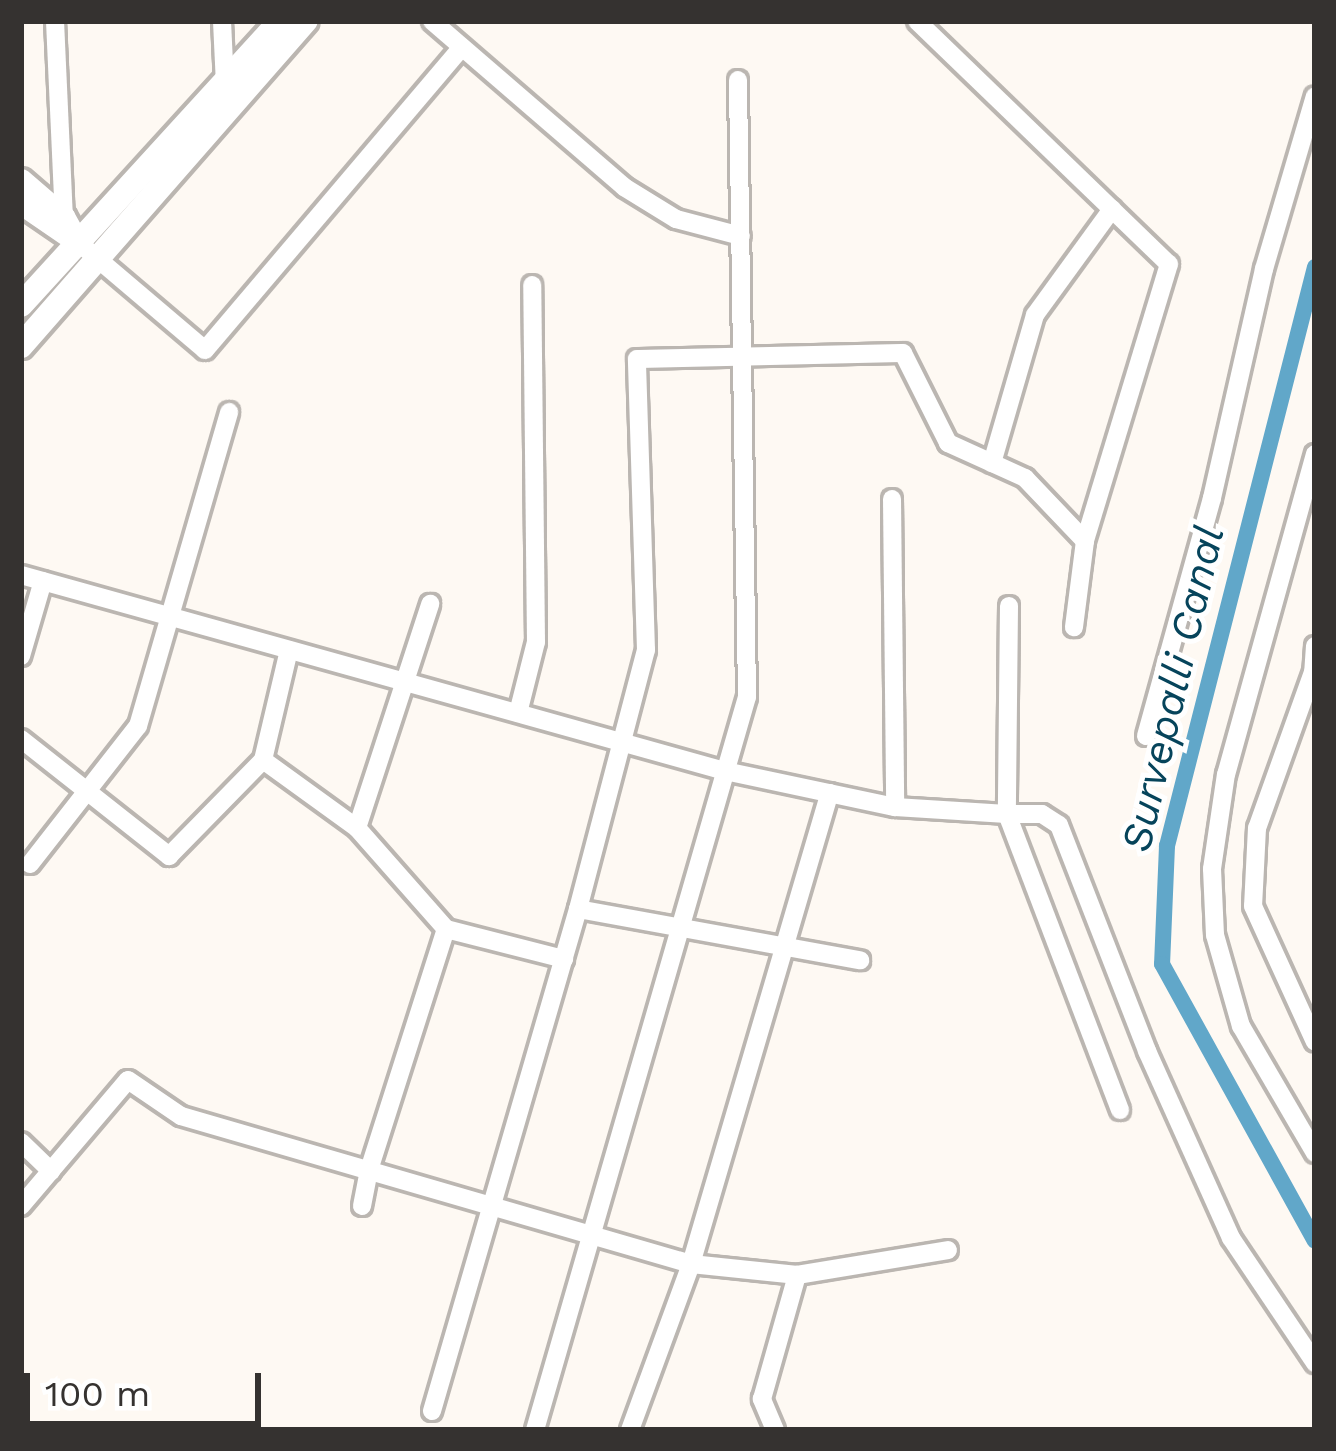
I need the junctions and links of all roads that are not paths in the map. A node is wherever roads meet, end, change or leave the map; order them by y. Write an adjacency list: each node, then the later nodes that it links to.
1 (55, 21): 14 (street)
2 (222, 21): 9 (street)
3 (280, 21): 9 (main road)
4 (306, 21): 16 (main road)
5 (433, 21): 7 (street)
6 (917, 21): 13 (street)
7 (462, 47): 15 (street); 16 (street)
8 (738, 80): 15 (street)
9 (224, 85): 16 (main road)
10 (1315, 96): 37 (street)
11 (21, 179): 14 (street)
12 (21, 204): 16 (street)
13 (1112, 209): 23 (street); 25 (street)
14 (64, 216): 16 (street)
15 (741, 236): 20 (street)
16 (88, 251): 18 (main road); 19 (main road)
17 (532, 285): 36 (street)
18 (21, 305)
19 (21, 346)
20 (744, 359): 23 (street); 39 (street); 41 (street)
21 (229, 412): 30 (street)
22 (1315, 454): 57 (street)
23 (992, 463): 25 (street)
24 (892, 499): 44 (street)
25 (1084, 542): 31 (street)
26 (21, 575): 27 (street)
27 (43, 581): 30 (street); 34 (street)
28 (430, 604): 35 (street)
29 (1009, 606): 45 (street)
30 (170, 616): 33 (street); 42 (street)
31 (1074, 627)
32 (1315, 646): 54 (street)
33 (289, 650): 35 (street); 40 (street)
34 (21, 656)
35 (408, 683): 36 (street); 46 (street)
36 (518, 713): 39 (street)
37 (1146, 736)
38 (21, 739): 42 (street)
39 (620, 742): 41 (street); 48 (street)
40 (263, 760): 42 (street); 46 (street)
41 (725, 771): 43 (street); 50 (street)
42 (85, 789): 47 (street)
43 (830, 793): 44 (street); 51 (street)
44 (895, 807): 45 (street)
45 (1007, 814): 55 (street); 67 (street)
46 (357, 827): 49 (street)
47 (30, 864)
48 (578, 910): 50 (street); 52 (street)
49 (446, 928): 52 (street); 58 (street)
50 (679, 928): 51 (street); 63 (street)
51 (783, 946): 53 (street); 65 (street)
52 (564, 958): 60 (street)
53 (860, 960)
54 (1312, 1030)
55 (1120, 1110)
56 (21, 1142): 59 (street)
57 (1315, 1153)
58 (369, 1170): 59 (street); 60 (street); 62 (street)
59 (51, 1171): 61 (street)
60 (490, 1204): 63 (street); 68 (street)
61 (21, 1206)
62 (362, 1206)
63 (589, 1234): 65 (street); 69 (street)
64 (947, 1250): 66 (street)
65 (691, 1264): 66 (street); 70 (street)
66 (796, 1275): 71 (street)
67 (1315, 1364)
68 (432, 1411)
69 (536, 1430)
70 (630, 1430)
71 (775, 1430)

